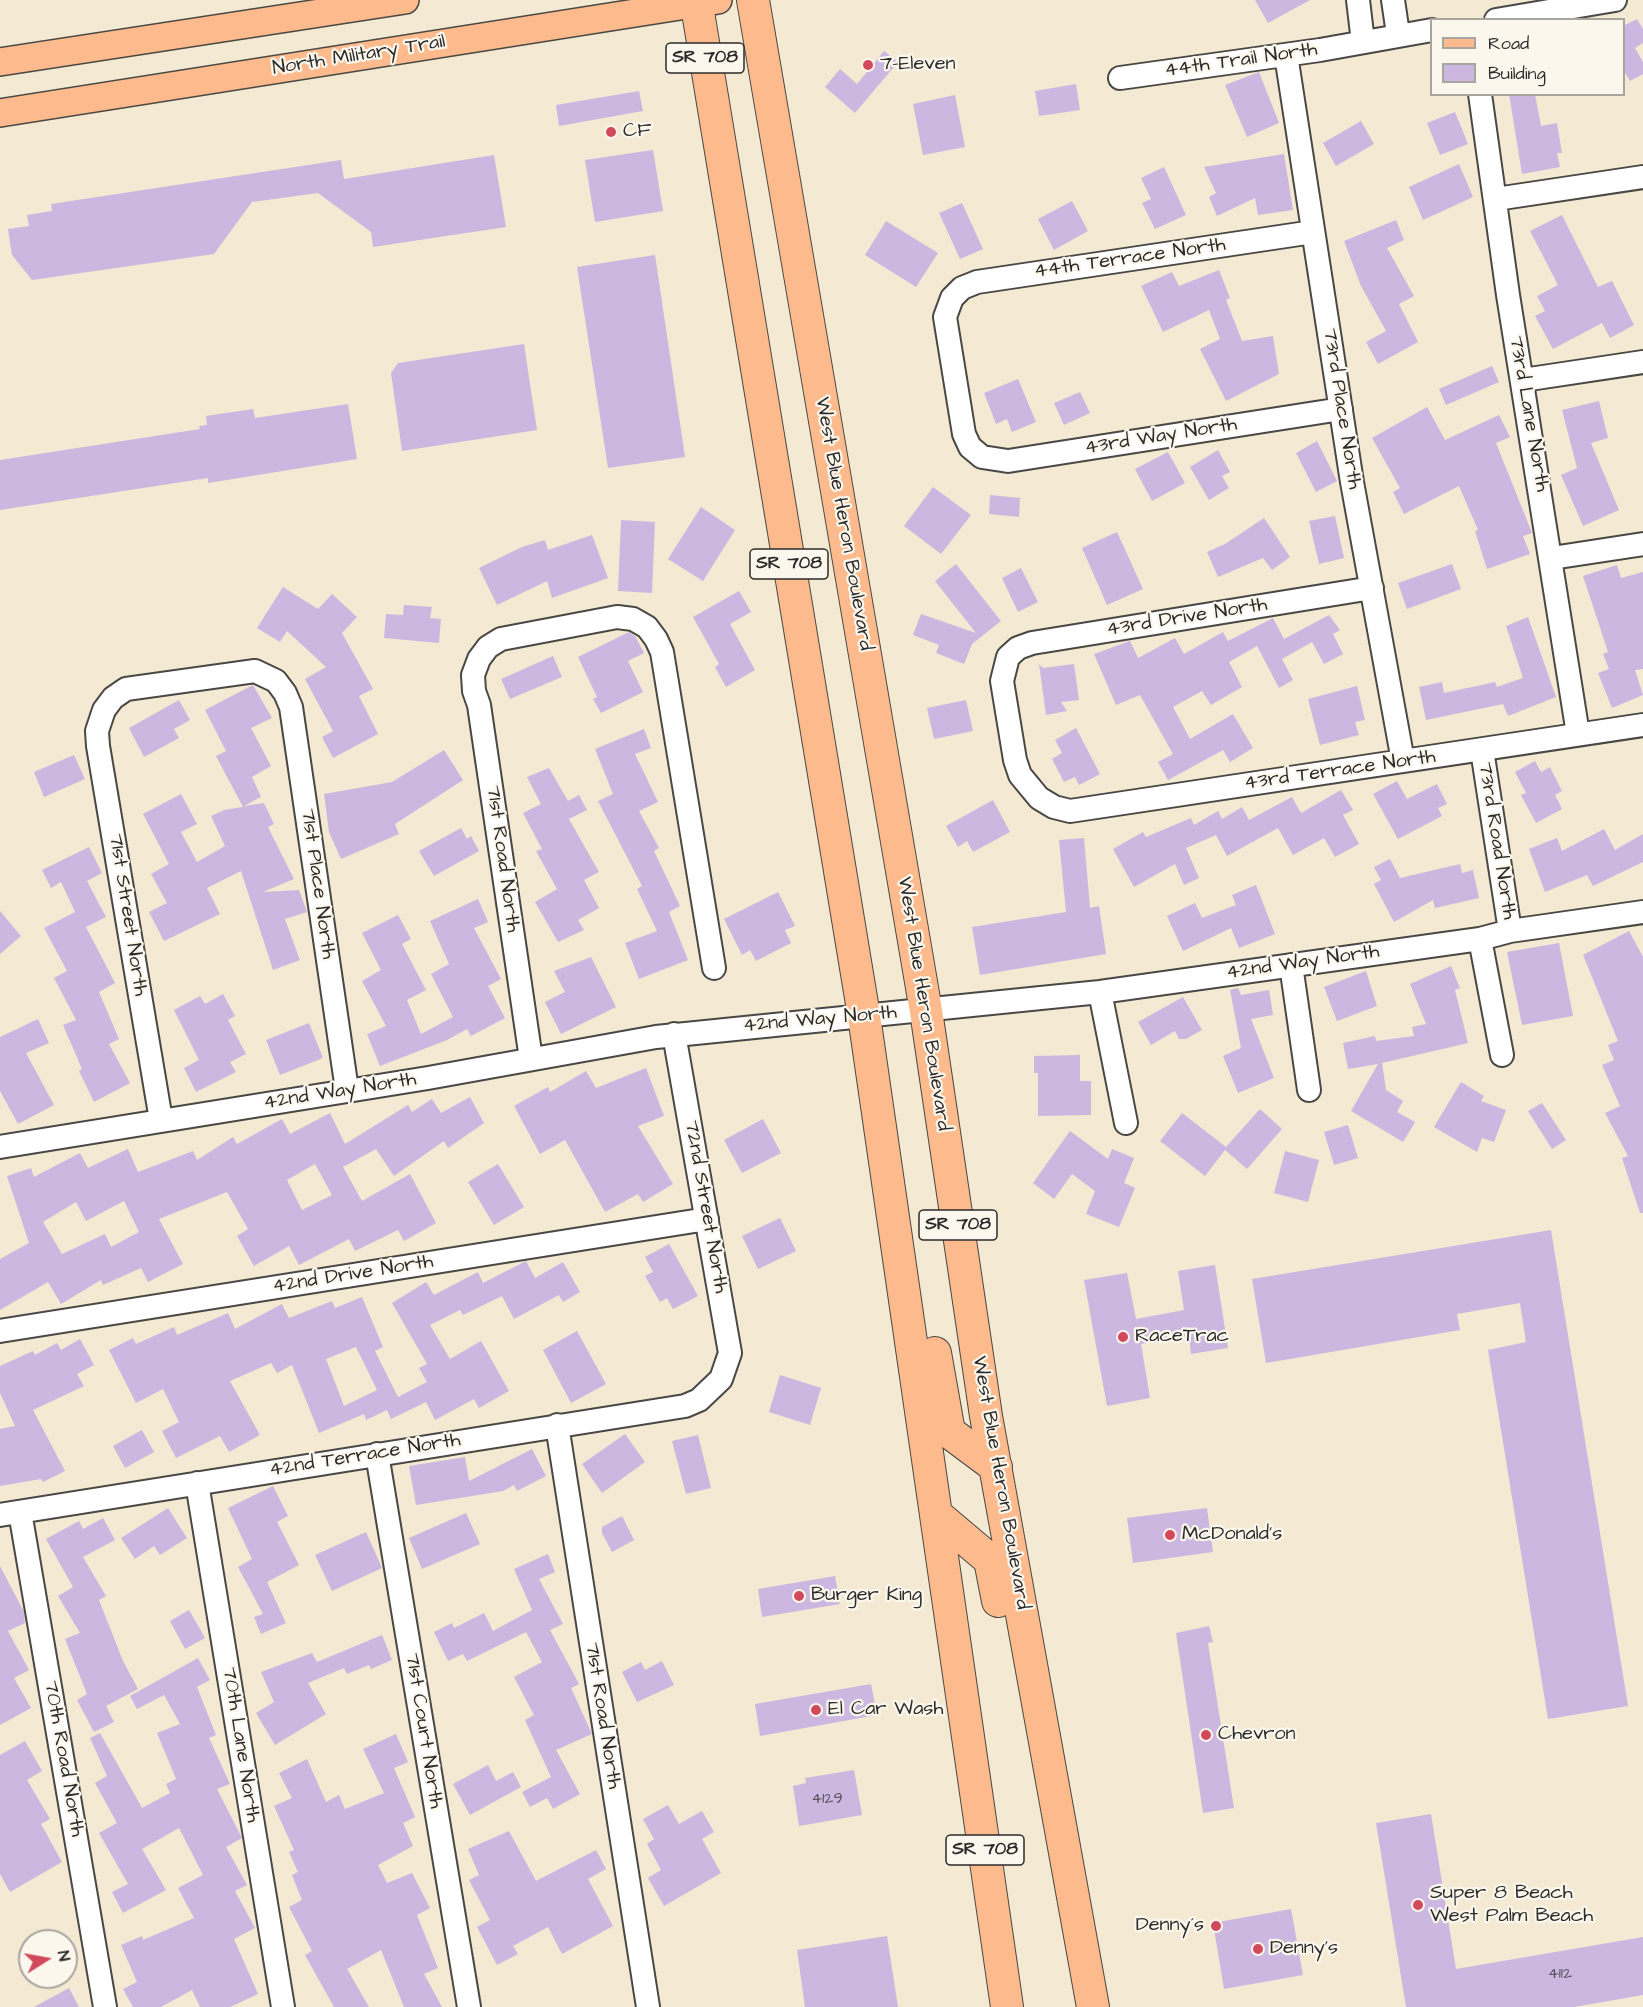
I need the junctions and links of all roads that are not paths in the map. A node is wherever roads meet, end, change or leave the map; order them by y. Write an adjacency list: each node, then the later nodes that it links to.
1 (405, 0): 12 (main road)
2 (753, 0): 38 (highway, West Blue Heron Boulevard / SR 708)
3 (1358, 0): 10 (street)
4 (1393, 0): 9 (street)
5 (1615, 0): 7 (street)
6 (703, 1): 15 (main road, North Military Trail); 39 (highway, SR 708)
7 (1508, 18)
8 (1430, 30): 9 (street, 44th Trail North)
9 (1398, 34): 10 (street, 44th Trail North)
10 (1363, 42): 11 (street, 44th Trail North)
11 (1286, 55): 13 (street, 44th Trail North); 18 (street, 73rd Place North)
12 (0, 62)
13 (1120, 78)
14 (1480, 96): 17 (street, 73rd Lane North)
15 (0, 113)
16 (1643, 177): 17 (street)
17 (1496, 199): 20 (street, 73rd Lane North)
18 (1313, 232): 21 (street, 73rd Place North); 22 (street, 44th Terrace North)
19 (1643, 362): 20 (street)
20 (1523, 380): 24 (street, 73rd Lane North)
21 (1341, 409): 22 (street, 43rd Way North); 25 (street, 73rd Place North)
22 (982, 457)
23 (1643, 544): 24 (street)
24 (1552, 558): 28 (street, 73rd Lane North)
25 (1372, 588): 30 (street, 73rd Place North); 31 (street, 43rd Drive North)
26 (276, 681): 43 (street, 71st Place North); 45 (street, 71st Street North)
27 (1643, 725): 28 (street, 43rd Terrace North)
28 (1578, 734): 29 (street, 43rd Terrace North)
29 (1482, 750): 30 (street, 43rd Terrace North); 33 (street, 73rd Road North)
30 (1403, 761): 31 (street, 43rd Terrace North)
31 (1039, 798)
32 (1643, 912): 33 (street, 42nd Way North)
33 (1510, 931): 34 (street, 42nd Way North)
34 (1480, 939): 35 (street, 42nd Way North); 41 (street, 73rd Road North)
35 (1290, 965): 37 (street, 42nd Way North); 44 (street)
36 (714, 968): 42 (street, 71st Road North)
37 (1100, 992): 38 (street, 42nd Way North); 46 (street)
38 (926, 1011): 39 (street, 42nd Way North); 54 (highway, West Blue Heron Boulevard / SR 708)
39 (864, 1016): 40 (street, 42nd Way North); 49 (highway, SR 708)
40 (674, 1034): 42 (street, 42nd Way North); 48 (street, 72nd Street North)
41 (1502, 1055)
42 (531, 1059): 43 (street, 42nd Way North)
43 (347, 1090): 45 (street, 42nd Way North)
44 (1309, 1090)
45 (161, 1120): 47 (street, 42nd Way North)
46 (1126, 1123)
47 (0, 1147)
48 (707, 1219): 50 (street, 42nd Drive North); 51 (street, 72nd Street North)
49 (897, 1240): 54 (highway); 57 (highway, SR 708)
50 (0, 1331)
51 (721, 1379): 52 (street, 42nd Terrace North)
52 (556, 1425): 53 (street, 42nd Terrace North); 62 (street, 71st Road North)
53 (377, 1454): 55 (street, 42nd Terrace North); 61 (street, 71st Court North)
54 (996, 1467): 58 (highway, West Blue Heron Boulevard / SR 708)
55 (196, 1483): 56 (street, 42nd Terrace North); 60 (street, 70th Lane North)
56 (10, 1514): 59 (street, 70th Road North)
57 (938, 1516): 58 (highway); 63 (highway, SR 708)
58 (1043, 1728): 64 (highway, West Blue Heron Boulevard / SR 708)
59 (105, 2007)
60 (283, 2007)
61 (469, 2007)
62 (648, 2007)
63 (1007, 2007)
64 (1094, 2007)

